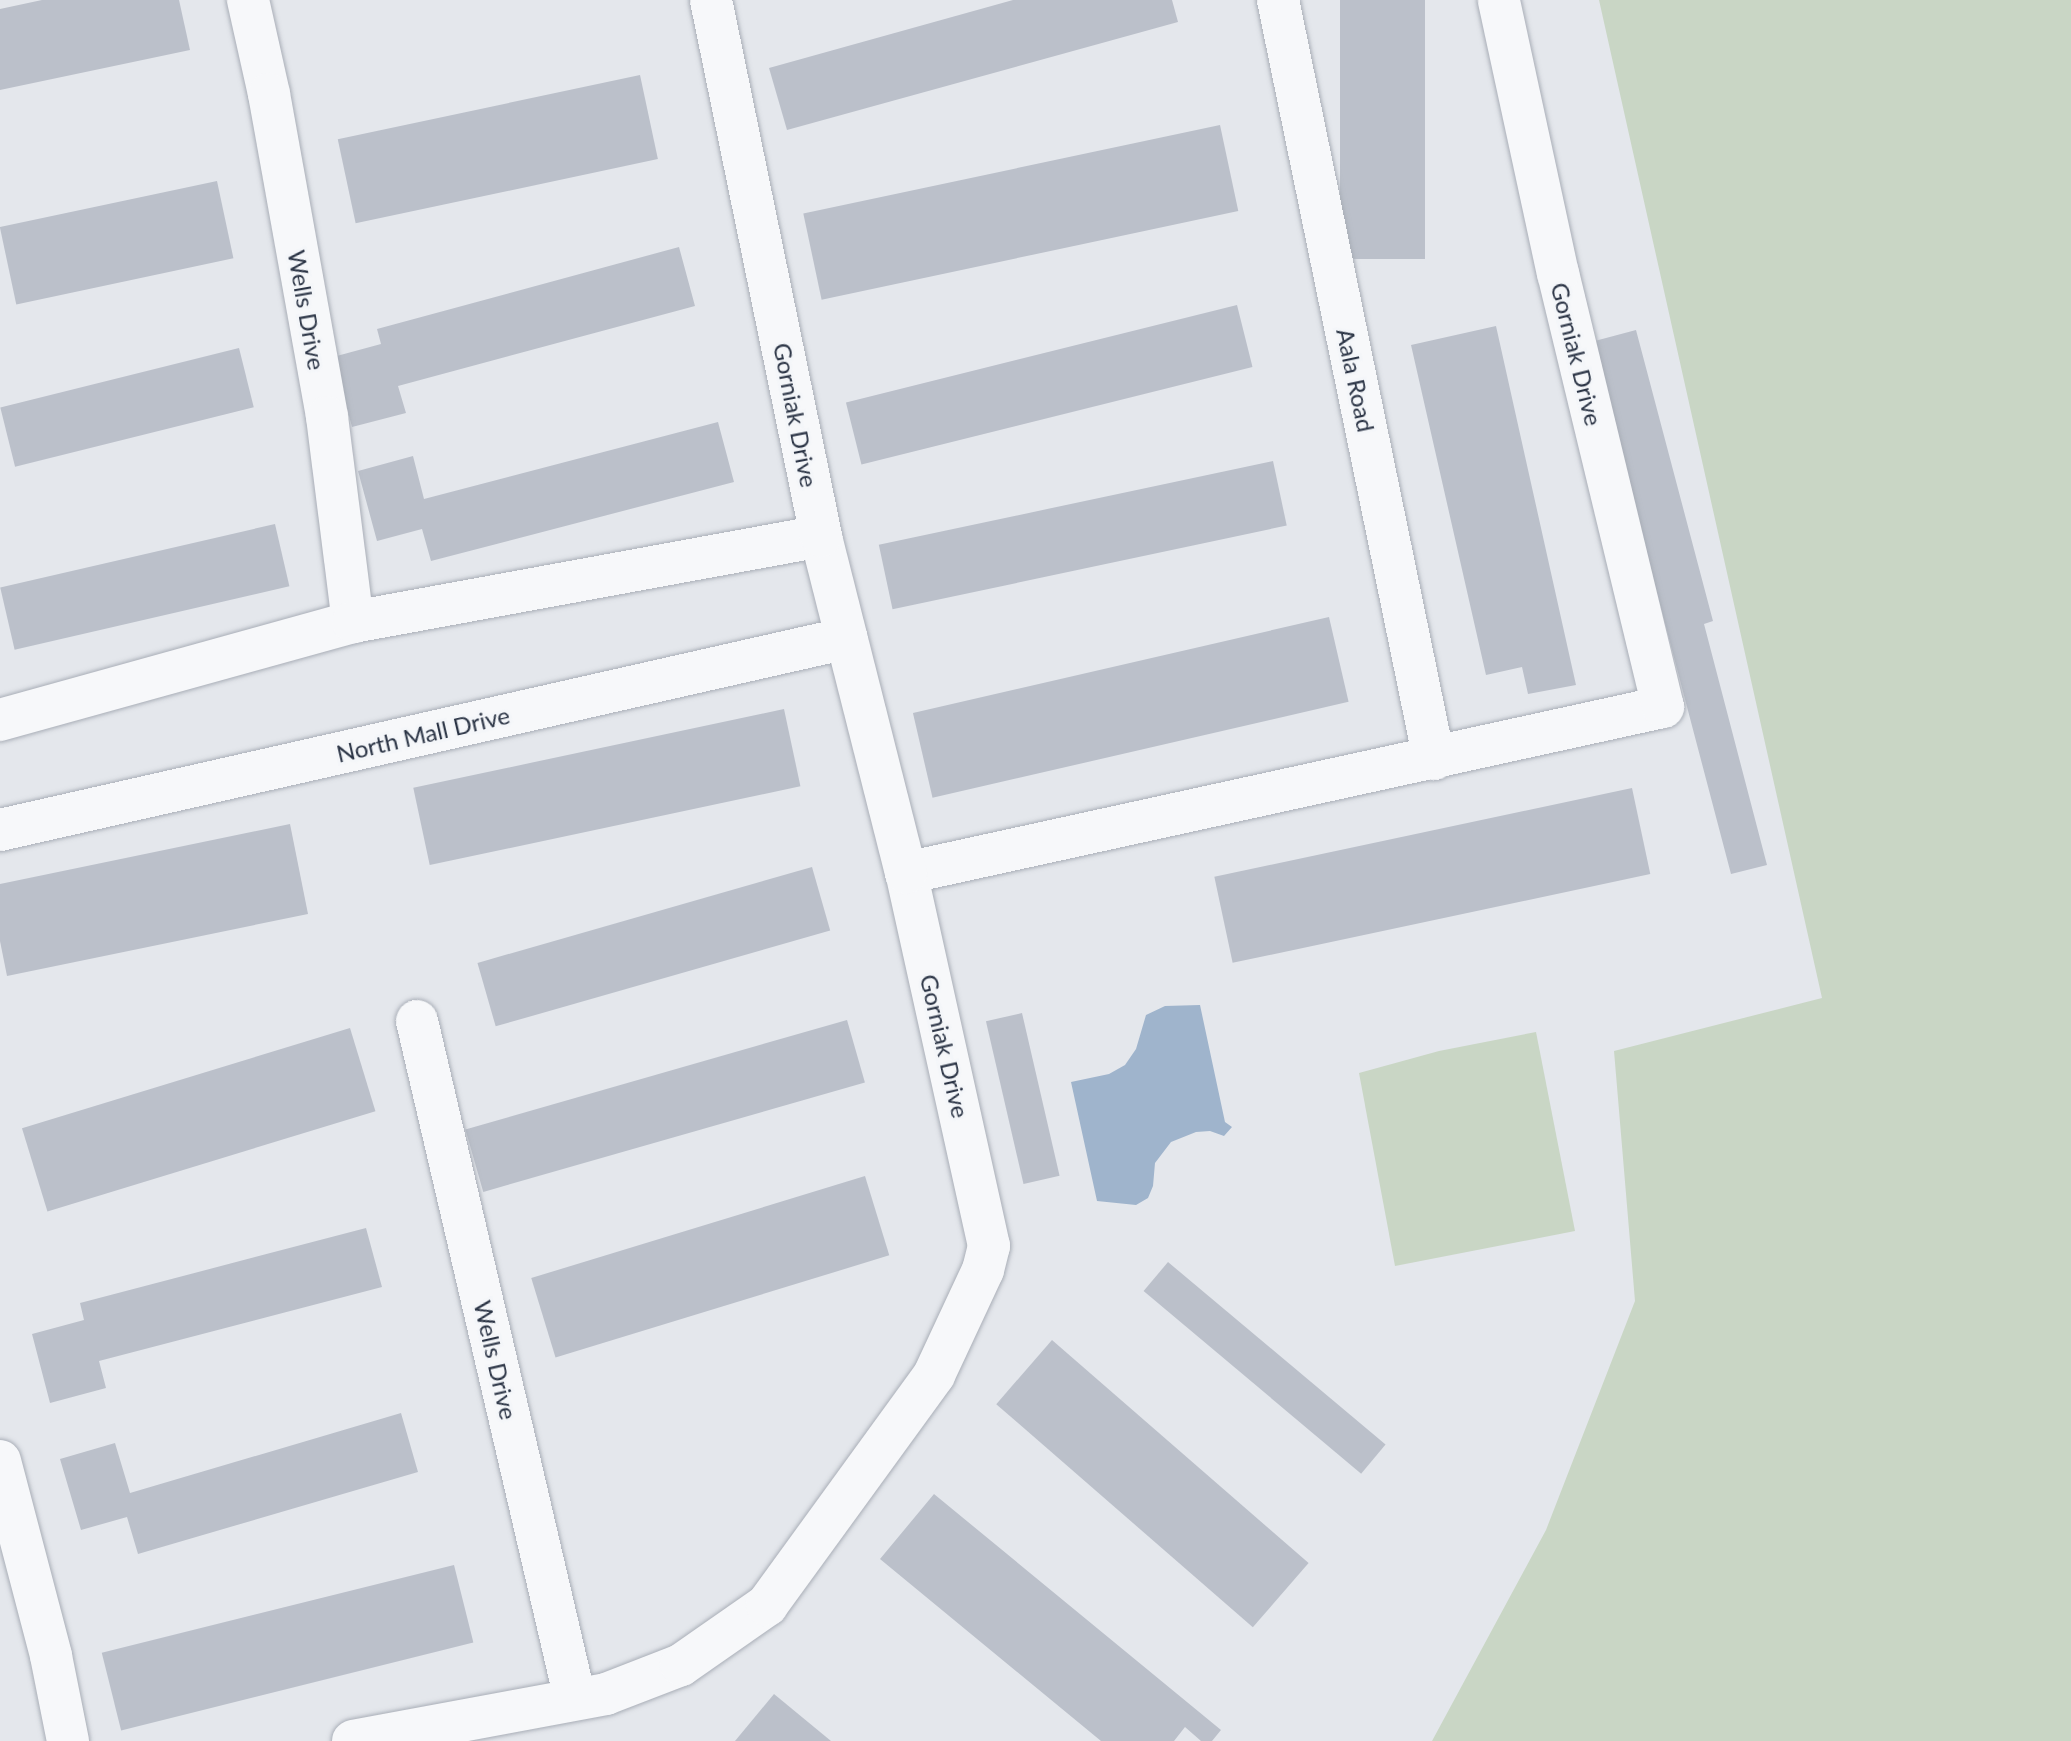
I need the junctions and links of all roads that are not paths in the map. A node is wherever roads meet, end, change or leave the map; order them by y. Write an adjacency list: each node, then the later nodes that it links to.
1 (248, 0): 6 (street, Wells Drive)
2 (711, 0): 5 (street, Gorniak Drive)
3 (1278, 0): 9 (street, Aala Road)
4 (1499, 0): 9 (street, Gorniak Drive)
5 (821, 536): 6 (street); 7 (street, Gorniak Drive)
6 (353, 622): 8 (street)
7 (847, 638): 10 (street, North Mall Drive); 11 (street, Gorniak Drive)
8 (0, 720)
9 (1434, 759): 11 (street)
10 (0, 830)
11 (906, 873): 14 (street, Gorniak Drive)
12 (417, 1021): 14 (street, Wells Drive)
13 (0, 1461): 15 (street)
14 (575, 1699): 16 (street, Gorniak Drive)
15 (68, 1741)
16 (353, 1741)

